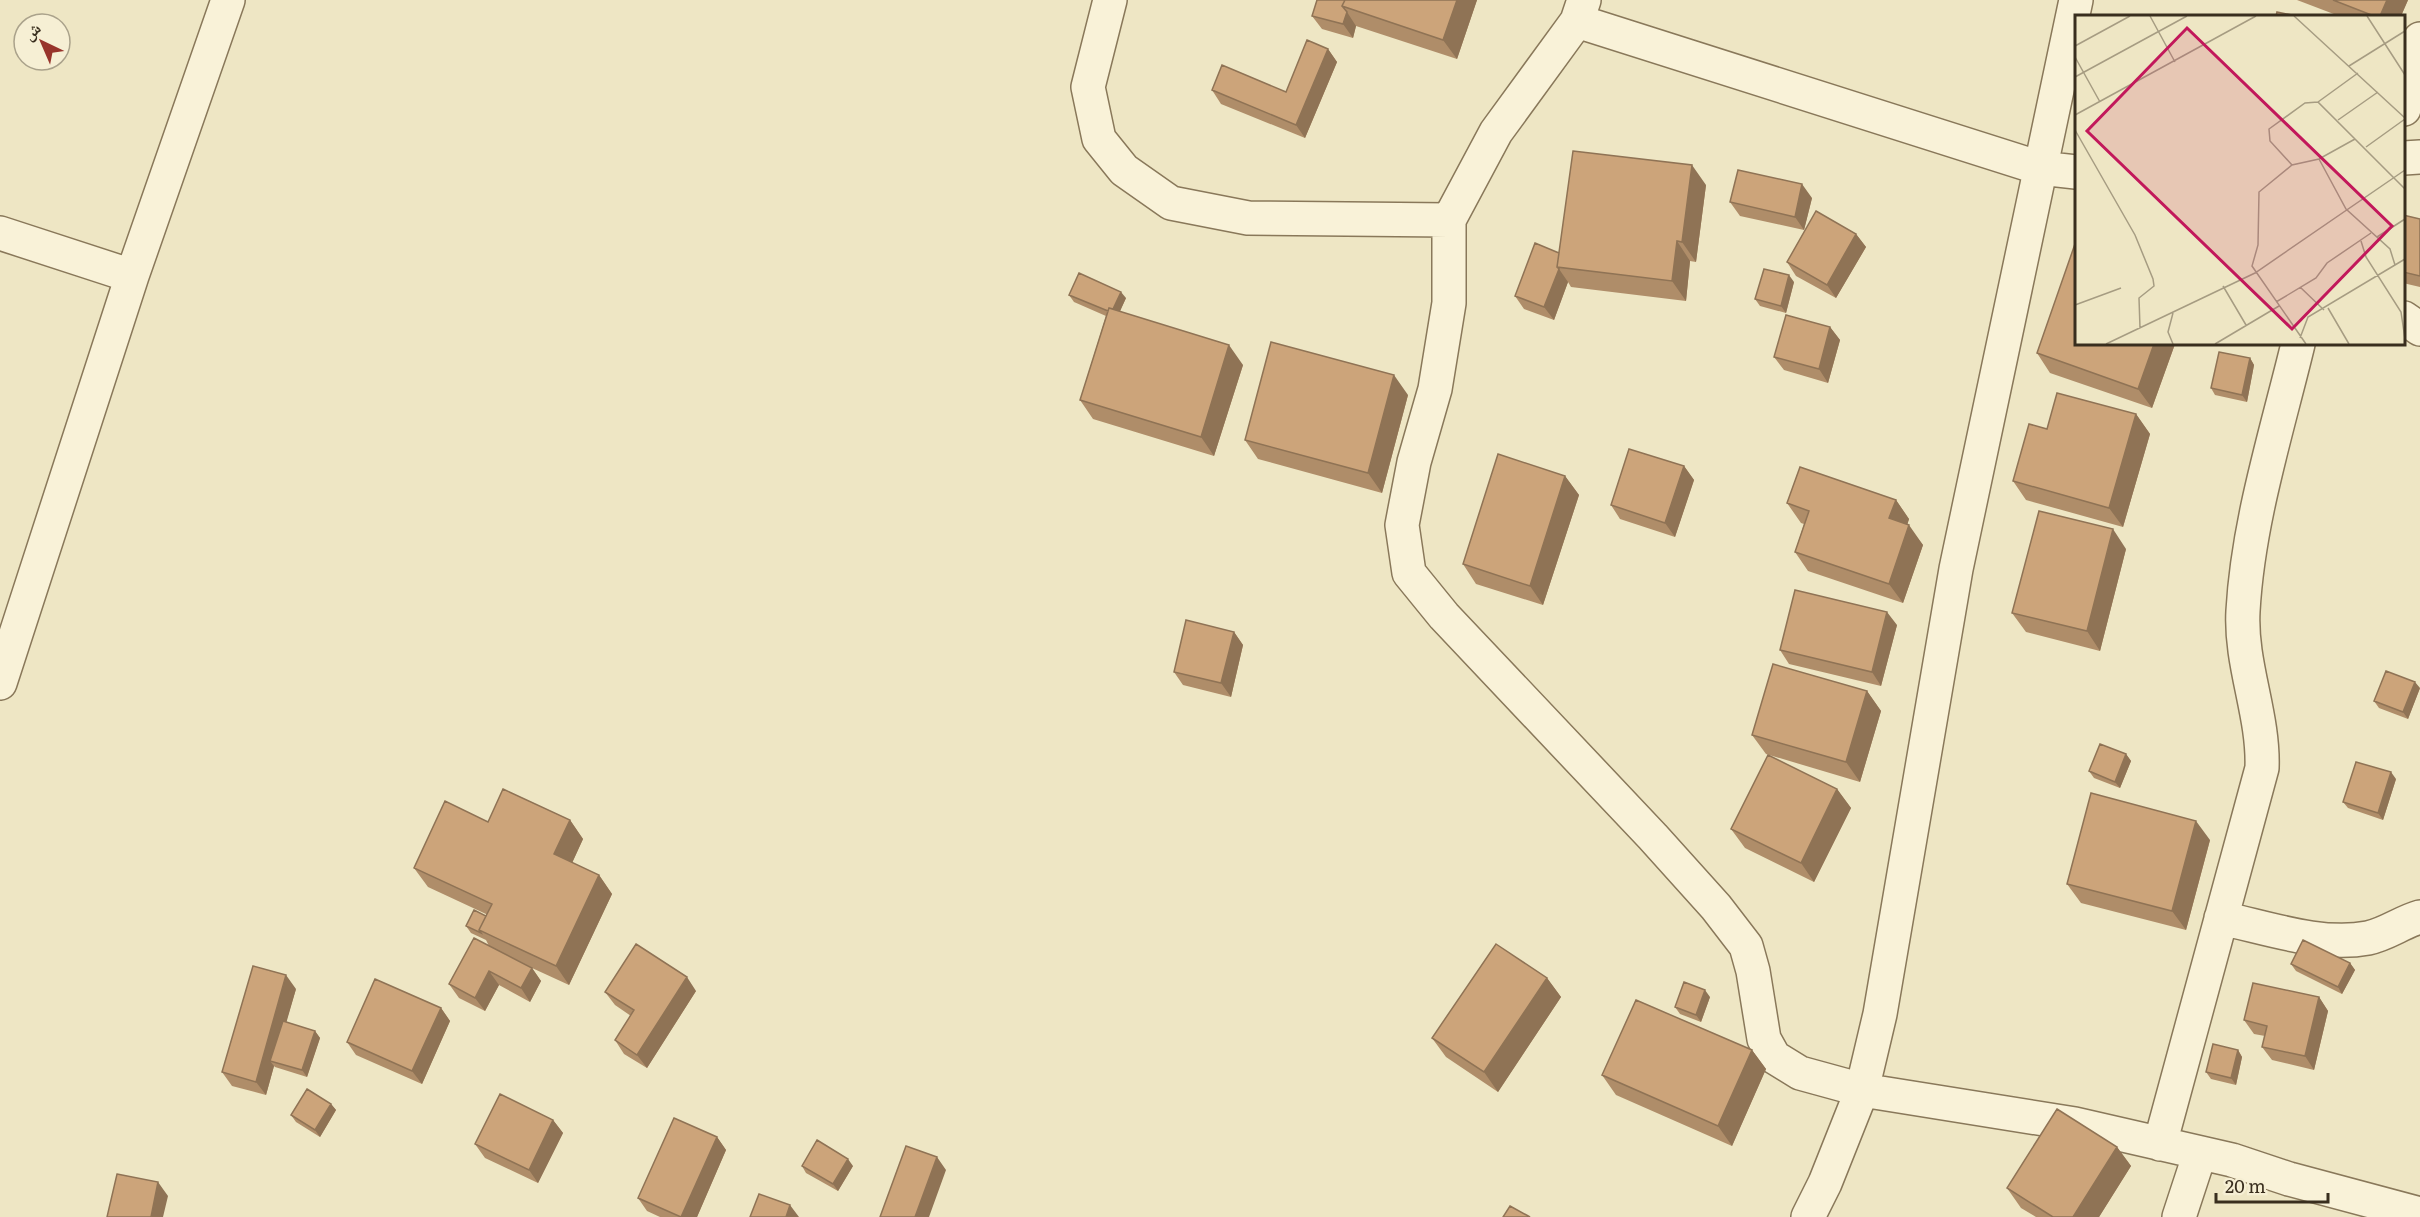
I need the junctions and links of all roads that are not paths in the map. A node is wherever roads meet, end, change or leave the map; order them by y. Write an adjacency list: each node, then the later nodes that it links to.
1 (228, 0): 13 (street)
2 (1110, 0): 11 (street)
3 (2076, 0): 9 (street)
4 (1580, 11): 9 (street); 11 (street)
5 (2420, 39): 6 (street)
6 (2405, 102)
7 (2420, 157): 8 (street)
8 (2405, 158)
9 (2040, 168): 10 (street); 20 (street)
10 (2075, 172)
11 (1449, 220): 20 (street)
12 (0, 233): 13 (street)
13 (132, 276): 17 (street)
14 (2405, 319): 15 (street)
15 (2420, 329)
16 (2298, 345): 19 (street)
17 (0, 683)
18 (2420, 917): 19 (street)
19 (2222, 918): 21 (street)
20 (1862, 1090): 21 (street); 24 (street)
21 (2160, 1144): 22 (street)
22 (2200, 1153): 23 (street); 25 (street)
23 (2420, 1214)
24 (1808, 1217)
25 (2179, 1217)

